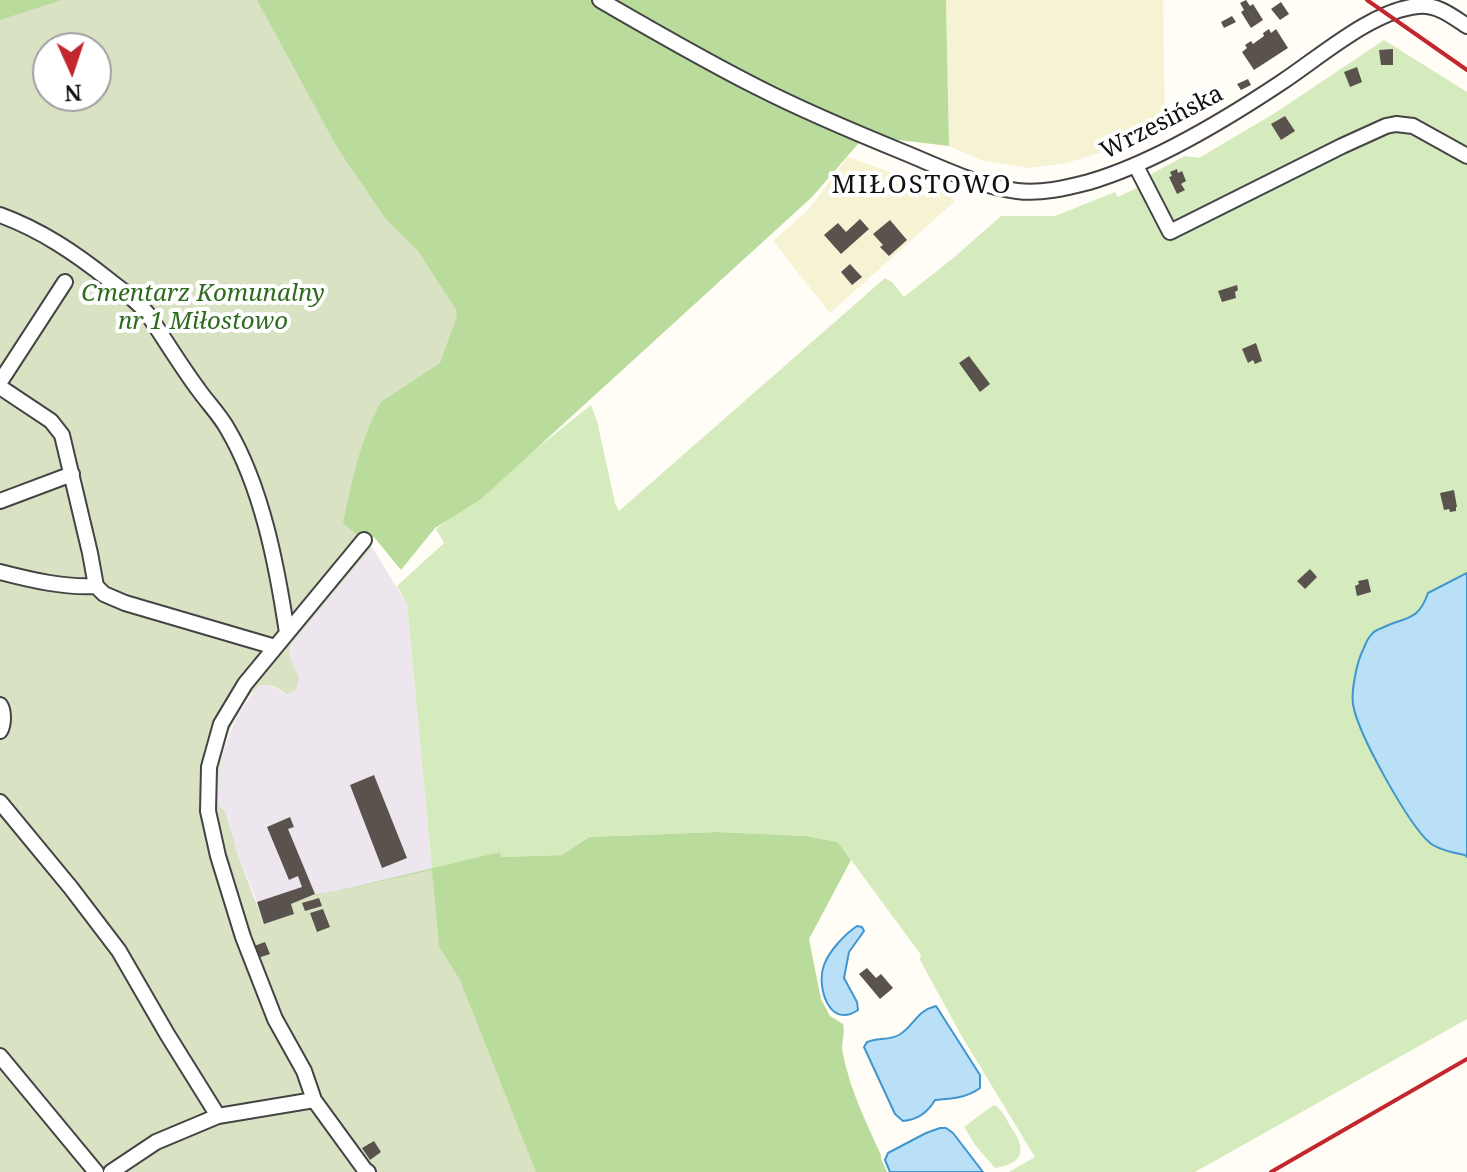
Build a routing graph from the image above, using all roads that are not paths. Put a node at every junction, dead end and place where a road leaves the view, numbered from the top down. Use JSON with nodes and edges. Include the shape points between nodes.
{"nodes":[{"id":1,"x":600,"y":0,"type":"edge"},
{"id":2,"x":1467,"y":26,"type":"edge"},
{"id":3,"x":1467,"y":156,"type":"edge"},
{"id":4,"x":1136,"y":166,"type":"junction"},
{"id":5,"x":0,"y":215,"type":"edge"},
{"id":6,"x":65,"y":282,"type":"dead end"},
{"id":7,"x":0,"y":384,"type":"edge"},
{"id":8,"x":72,"y":474,"type":"junction"},
{"id":9,"x":0,"y":501,"type":"edge"},
{"id":10,"x":364,"y":540,"type":"dead end"},
{"id":11,"x":0,"y":572,"type":"edge"},
{"id":12,"x":96,"y":586,"type":"junction"},
{"id":13,"x":287,"y":633,"type":"junction"},
{"id":14,"x":275,"y":647,"type":"junction"},
{"id":15,"x":0,"y":705,"type":"edge"},
{"id":16,"x":0,"y":731,"type":"edge"},
{"id":17,"x":0,"y":802,"type":"edge"},
{"id":18,"x":0,"y":1056,"type":"edge"},
{"id":19,"x":314,"y":1100,"type":"junction"},
{"id":20,"x":218,"y":1116,"type":"junction"},
{"id":21,"x":96,"y":1172,"type":"edge"},
{"id":22,"x":111,"y":1172,"type":"edge"},
{"id":23,"x":368,"y":1172,"type":"edge"}],
"edges":[{"from":1,"to":4,"type":"street","name":"Wrzesińska","via":[[798,107],[981,183],[1045,191]]},
{"from":2,"to":4,"type":"street","name":"Wrzesińska","via":[[1427,6],[1385,14],[1279,84]]},
{"from":3,"to":4,"type":"street","via":[[1413,126],[1386,126],[1170,232]]},
{"from":5,"to":13,"type":"street","via":[[53,239],[138,303],[226,426],[263,519]]},
{"from":6,"to":7,"type":"street"},
{"from":7,"to":8,"type":"street","via":[[51,421],[62,435]]},
{"from":8,"to":9,"type":"street"},
{"from":8,"to":12,"type":"street"},
{"from":10,"to":13,"type":"street"},
{"from":11,"to":12,"type":"street"},
{"from":12,"to":14,"type":"street","via":[[125,603]]},
{"from":13,"to":14,"type":"street"},
{"from":14,"to":19,"type":"street","via":[[221,724],[209,767],[208,811],[243,937]]},
{"from":15,"to":16,"type":"street"},
{"from":17,"to":20,"type":"street","via":[[119,951]]},
{"from":18,"to":21,"type":"street"},
{"from":19,"to":20,"type":"street"},
{"from":19,"to":23,"type":"street"},
{"from":20,"to":22,"type":"street","via":[[156,1142]]}]}
